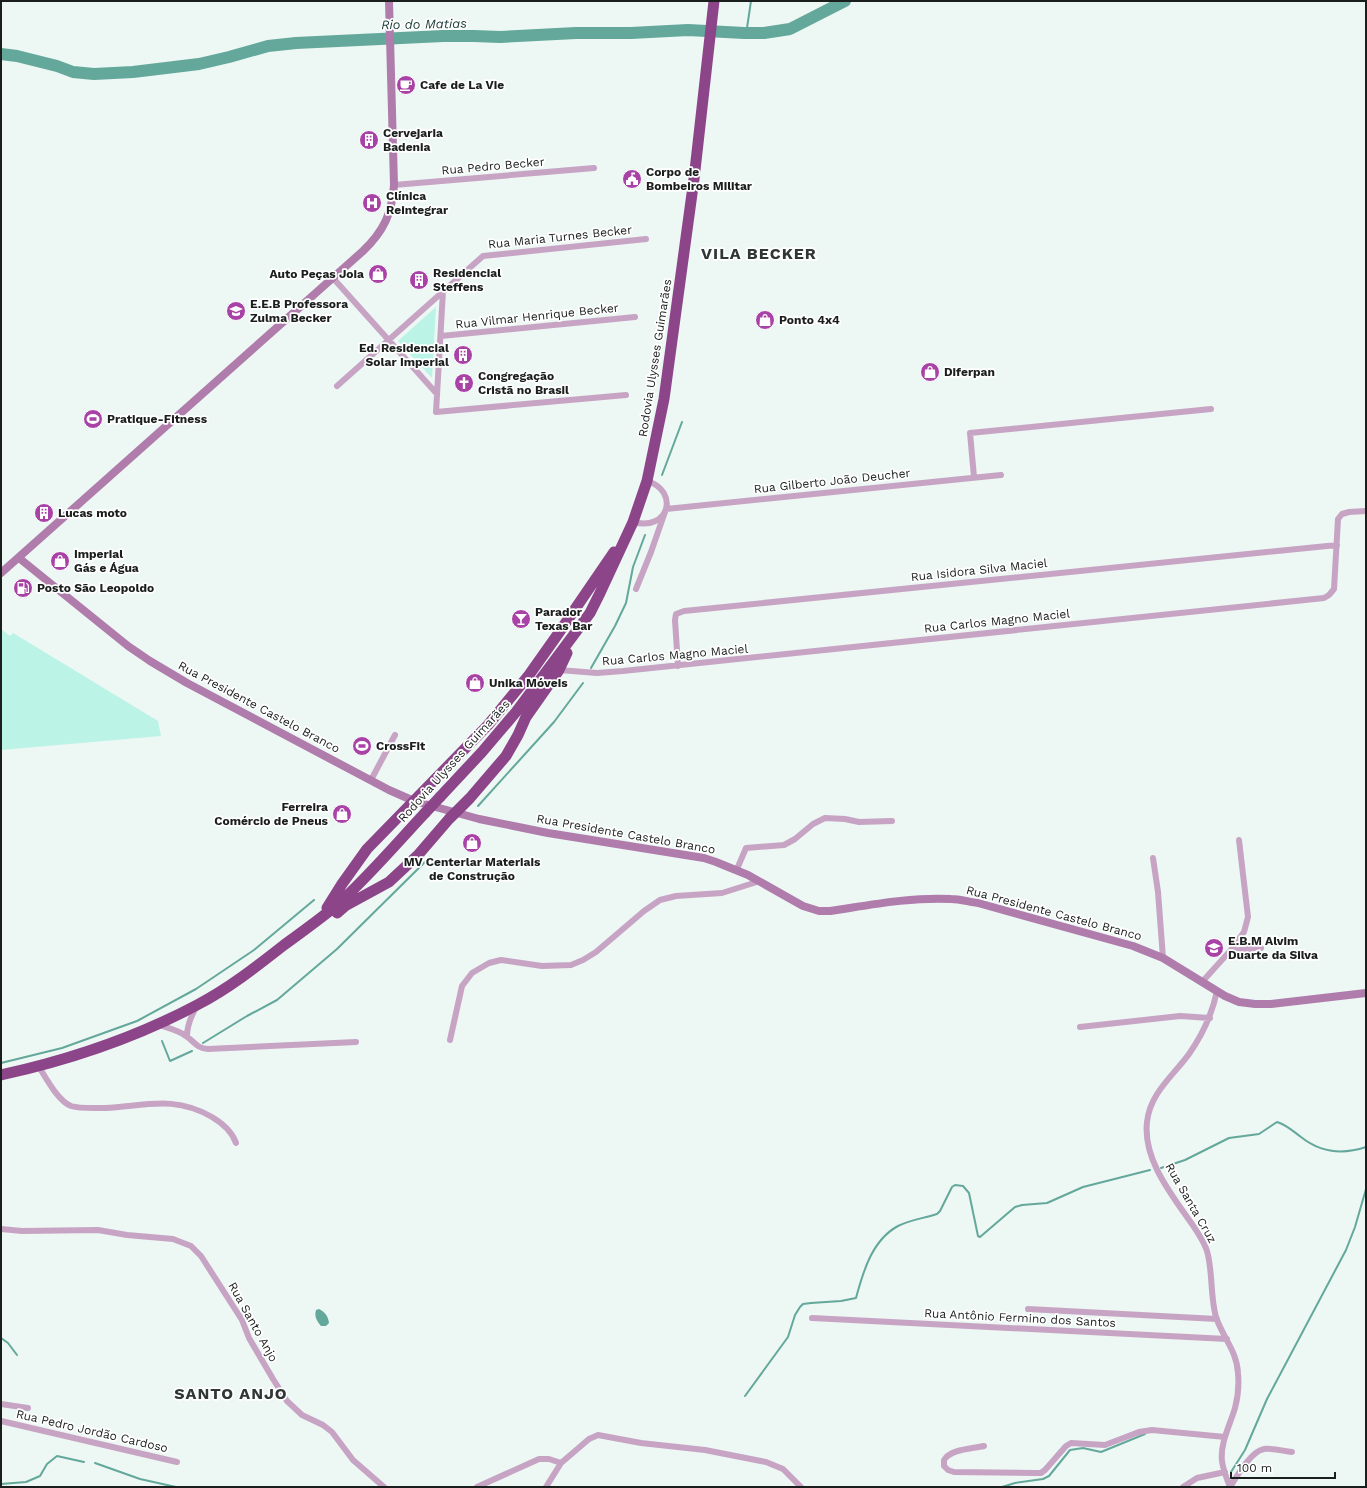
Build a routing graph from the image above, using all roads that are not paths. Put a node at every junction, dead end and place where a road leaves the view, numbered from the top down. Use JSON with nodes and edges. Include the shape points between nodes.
{"nodes":[{"id":1,"x":389,"y":1,"type":"edge"},
{"id":2,"x":713,"y":4,"type":"edge"},
{"id":3,"x":594,"y":168,"type":"dead end"},
{"id":4,"x":394,"y":185,"type":"junction"},
{"id":5,"x":646,"y":239,"type":"dead end"},
{"id":6,"x":333,"y":278,"type":"junction"},
{"id":7,"x":443,"y":291,"type":"junction"},
{"id":8,"x":635,"y":317,"type":"dead end"},
{"id":9,"x":440,"y":336,"type":"junction"},
{"id":10,"x":389,"y":340,"type":"junction"},
{"id":11,"x":337,"y":386,"type":"dead end"},
{"id":12,"x":437,"y":394,"type":"junction"},
{"id":13,"x":626,"y":395,"type":"dead end"},
{"id":14,"x":1211,"y":409,"type":"dead end"},
{"id":15,"x":1001,"y":474,"type":"dead end"},
{"id":16,"x":974,"y":477,"type":"junction"},
{"id":17,"x":647,"y":481,"type":"junction"},
{"id":18,"x":666,"y":509,"type":"junction"},
{"id":19,"x":1366,"y":512,"type":"edge"},
{"id":20,"x":631,"y":526,"type":"junction"},
{"id":21,"x":1337,"y":545,"type":"junction"},
{"id":22,"x":19,"y":558,"type":"junction"},
{"id":23,"x":1,"y":573,"type":"edge"},
{"id":24,"x":636,"y":589,"type":"dead end"},
{"id":25,"x":590,"y":613,"type":"junction"},
{"id":26,"x":678,"y":666,"type":"junction"},
{"id":27,"x":559,"y":670,"type":"junction"},
{"id":28,"x":395,"y":735,"type":"dead end"},
{"id":29,"x":371,"y":780,"type":"junction"},
{"id":30,"x":414,"y":801,"type":"junction"},
{"id":31,"x":455,"y":813,"type":"junction"},
{"id":32,"x":892,"y":822,"type":"dead end"},
{"id":33,"x":1239,"y":840,"type":"dead end"},
{"id":34,"x":1153,"y":858,"type":"dead end"},
{"id":35,"x":737,"y":869,"type":"junction"},
{"id":36,"x":760,"y":881,"type":"junction"},
{"id":37,"x":322,"y":917,"type":"junction"},
{"id":38,"x":283,"y":946,"type":"junction"},
{"id":39,"x":1261,"y":948,"type":"dead end"},
{"id":40,"x":1230,"y":950,"type":"junction"},
{"id":41,"x":1163,"y":958,"type":"junction"},
{"id":42,"x":1202,"y":982,"type":"junction"},
{"id":43,"x":1217,"y":991,"type":"junction"},
{"id":44,"x":1366,"y":993,"type":"edge"},
{"id":45,"x":198,"y":1005,"type":"junction"},
{"id":46,"x":1210,"y":1018,"type":"junction"},
{"id":47,"x":157,"y":1024,"type":"junction"},
{"id":48,"x":1080,"y":1027,"type":"dead end"},
{"id":49,"x":187,"y":1036,"type":"junction"},
{"id":50,"x":450,"y":1040,"type":"dead end"},
{"id":51,"x":356,"y":1042,"type":"dead end"},
{"id":52,"x":39,"y":1067,"type":"junction"},
{"id":53,"x":1,"y":1075,"type":"edge"},
{"id":54,"x":236,"y":1143,"type":"dead end"},
{"id":55,"x":1,"y":1229,"type":"edge"},
{"id":56,"x":1028,"y":1309,"type":"dead end"},
{"id":57,"x":812,"y":1318,"type":"dead end"},
{"id":58,"x":1217,"y":1319,"type":"junction"},
{"id":59,"x":1228,"y":1339,"type":"junction"},
{"id":60,"x":1,"y":1404,"type":"edge"},
{"id":61,"x":28,"y":1408,"type":"dead end"},
{"id":62,"x":1,"y":1421,"type":"edge"},
{"id":63,"x":1225,"y":1437,"type":"junction"},
{"id":64,"x":984,"y":1446,"type":"dead end"},
{"id":65,"x":1292,"y":1452,"type":"dead end"},
{"id":66,"x":177,"y":1462,"type":"dead end"},
{"id":67,"x":561,"y":1463,"type":"junction"},
{"id":68,"x":1225,"y":1472,"type":"junction"},
{"id":69,"x":384,"y":1487,"type":"edge"},
{"id":70,"x":477,"y":1487,"type":"edge"},
{"id":71,"x":546,"y":1487,"type":"edge"},
{"id":72,"x":801,"y":1487,"type":"edge"},
{"id":73,"x":1183,"y":1487,"type":"edge"},
{"id":74,"x":1230,"y":1487,"type":"edge"}],
"edges":[{"from":1,"to":4,"type":"street"},
{"from":2,"to":17,"type":"highway","name":"Rodovia Ulysses Guimarães","via":[[694,179],[664,399]]},
{"from":3,"to":4,"type":"street","name":"Rua Pedro Becker"},
{"from":4,"to":6,"type":"street","via":[[390,211],[382,229],[370,245]]},
{"from":5,"to":7,"type":"street","name":"Rua Maria Turnes Becker","via":[[483,256]]},
{"from":6,"to":10,"type":"street"},
{"from":6,"to":22,"type":"street"},
{"from":7,"to":9,"type":"street"},
{"from":7,"to":10,"type":"street","name":"Rua Maria Turnes Becker"},
{"from":8,"to":9,"type":"street","name":"Rua Vilmar Henrique Becker"},
{"from":9,"to":12,"type":"street"},
{"from":10,"to":11,"type":"street","name":"Rua Maria Turnes Becker"},
{"from":10,"to":12,"type":"street"},
{"from":12,"to":13,"type":"street","via":[[436,412]]},
{"from":14,"to":16,"type":"street","via":[[970,432]]},
{"from":15,"to":16,"type":"street","name":"Rua Gilberto João Deucher"},
{"from":16,"to":18,"type":"street","name":"Rua Gilberto João Deucher"},
{"from":17,"to":18,"type":"street","via":[[660,488],[666,496]]},
{"from":17,"to":20,"type":"highway","name":"Rodovia Ulysses Guimarães"},
{"from":18,"to":20,"type":"street","via":[[657,521]]},
{"from":18,"to":24,"type":"street"},
{"from":19,"to":21,"type":"street","name":"Rua Carlos Magno Maciel","via":[[1342,514],[1338,520]]},
{"from":20,"to":25,"type":"highway","name":"Rodovia Ulysses Guimarães"},
{"from":20,"to":30,"type":"highway","via":[[529,675],[488,725]]},
{"from":21,"to":26,"type":"street","name":"Rua Carlos Magno Maciel","via":[[1334,589],[1324,598]]},
{"from":21,"to":26,"type":"street","name":"Rua Isidora Silva Maciel","via":[[684,610],[678,613],[675,620]]},
{"from":22,"to":23,"type":"street"},
{"from":22,"to":29,"type":"street","name":"Rua Presidente Castelo Branco","via":[[150,661]]},
{"from":25,"to":27,"type":"highway"},
{"from":25,"to":37,"type":"highway","name":"Rodovia Ulysses Guimarães","bridge":true,"via":[[516,712],[477,758],[366,877]]},
{"from":26,"to":27,"type":"street","name":"Rua Carlos Magno Maciel","via":[[597,673]]},
{"from":27,"to":31,"type":"highway","via":[[526,717],[506,756]]},
{"from":28,"to":29,"type":"street"},
{"from":29,"to":30,"type":"street","name":"Rua Presidente Castelo Branco"},
{"from":30,"to":31,"type":"street","name":"Rua Presidente Castelo Branco"},
{"from":30,"to":37,"type":"highway","via":[[361,858]]},
{"from":31,"to":35,"type":"street","name":"Rua Presidente Castelo Branco","via":[[548,833],[704,858]]},
{"from":31,"to":38,"type":"highway","via":[[418,855],[389,882],[344,906],[315,930]]},
{"from":32,"to":35,"type":"street","via":[[858,822],[825,818],[784,845],[746,848]]},
{"from":33,"to":40,"type":"street","via":[[1248,917],[1244,932]]},
{"from":34,"to":41,"type":"street"},
{"from":35,"to":36,"type":"street","name":"Rua Presidente Castelo Branco"},
{"from":36,"to":41,"type":"street","name":"Rua Presidente Castelo Branco","via":[[799,904],[819,910],[928,898],[978,903],[1133,946]]},
{"from":36,"to":50,"type":"street","via":[[722,893],[676,896],[660,900],[596,952],[571,965],[542,966],[501,960],[489,963],[472,973],[462,986]]},
{"from":37,"to":38,"type":"highway","name":"Rodovia Ulysses Guimarães"},
{"from":38,"to":45,"type":"highway","name":"Rodovia Ulysses Guimarães"},
{"from":39,"to":40,"type":"street"},
{"from":40,"to":42,"type":"street"},
{"from":41,"to":42,"type":"street","name":"Rua Presidente Castelo Branco"},
{"from":42,"to":43,"type":"street","name":"Rua Presidente Castelo Branco"},
{"from":43,"to":44,"type":"street","name":"Rua Presidente Castelo Branco","via":[[1240,1002],[1262,1004]]},
{"from":43,"to":46,"type":"street","name":"Rua Santa Cruz"},
{"from":45,"to":47,"type":"highway","name":"Rodovia Ulysses Guimarães"},
{"from":45,"to":49,"type":"street","via":[[189,1021]]},
{"from":46,"to":48,"type":"street","via":[[1180,1016]]},
{"from":46,"to":58,"type":"street","name":"Rua Santa Cruz","via":[[1198,1042],[1163,1084],[1153,1101],[1148,1117],[1147,1134],[1148,1147],[1166,1186],[1206,1249]]},
{"from":47,"to":49,"type":"street"},
{"from":47,"to":52,"type":"highway","name":"Rodovia Ulysses Guimarães","via":[[102,1047]]},
{"from":49,"to":51,"type":"street","via":[[197,1046],[208,1049]]},
{"from":52,"to":53,"type":"highway","name":"Rodovia Ulysses Guimarães"},
{"from":52,"to":54,"type":"street","via":[[61,1098],[71,1106],[98,1108],[179,1104],[194,1108],[218,1121],[229,1130]]},
{"from":55,"to":69,"type":"street","name":"Rua Santo Anjo","via":[[98,1230],[173,1239],[191,1246],[201,1256],[242,1320],[249,1338],[287,1401],[302,1415],[332,1432],[353,1460]]},
{"from":56,"to":58,"type":"street"},
{"from":57,"to":59,"type":"street","name":"Rua Antônio Fermino dos Santos"},
{"from":58,"to":59,"type":"street","name":"Rua Santa Cruz"},
{"from":59,"to":63,"type":"street","name":"Rua Santa Cruz","via":[[1238,1370],[1238,1388]]},
{"from":60,"to":61,"type":"street"},
{"from":62,"to":66,"type":"street","name":"Rua Pedro Jordão Cardoso"},
{"from":63,"to":64,"type":"street","via":[[1152,1430],[1139,1432],[1105,1445],[1071,1442],[1045,1470],[1035,1474],[954,1472],[944,1466],[944,1460],[949,1454]]},
{"from":63,"to":68,"type":"street","name":"Rua Santa Cruz","via":[[1222,1460]]},
{"from":65,"to":74,"type":"street","via":[[1263,1449],[1257,1452]]},
{"from":67,"to":70,"type":"street","via":[[539,1459]]},
{"from":67,"to":71,"type":"street"},
{"from":67,"to":72,"type":"street","via":[[591,1437],[600,1435],[641,1443],[705,1450],[766,1462],[783,1469]]},
{"from":68,"to":73,"type":"street","via":[[1197,1478]]},
{"from":68,"to":74,"type":"street","name":"Rua Santa Cruz"}]}
